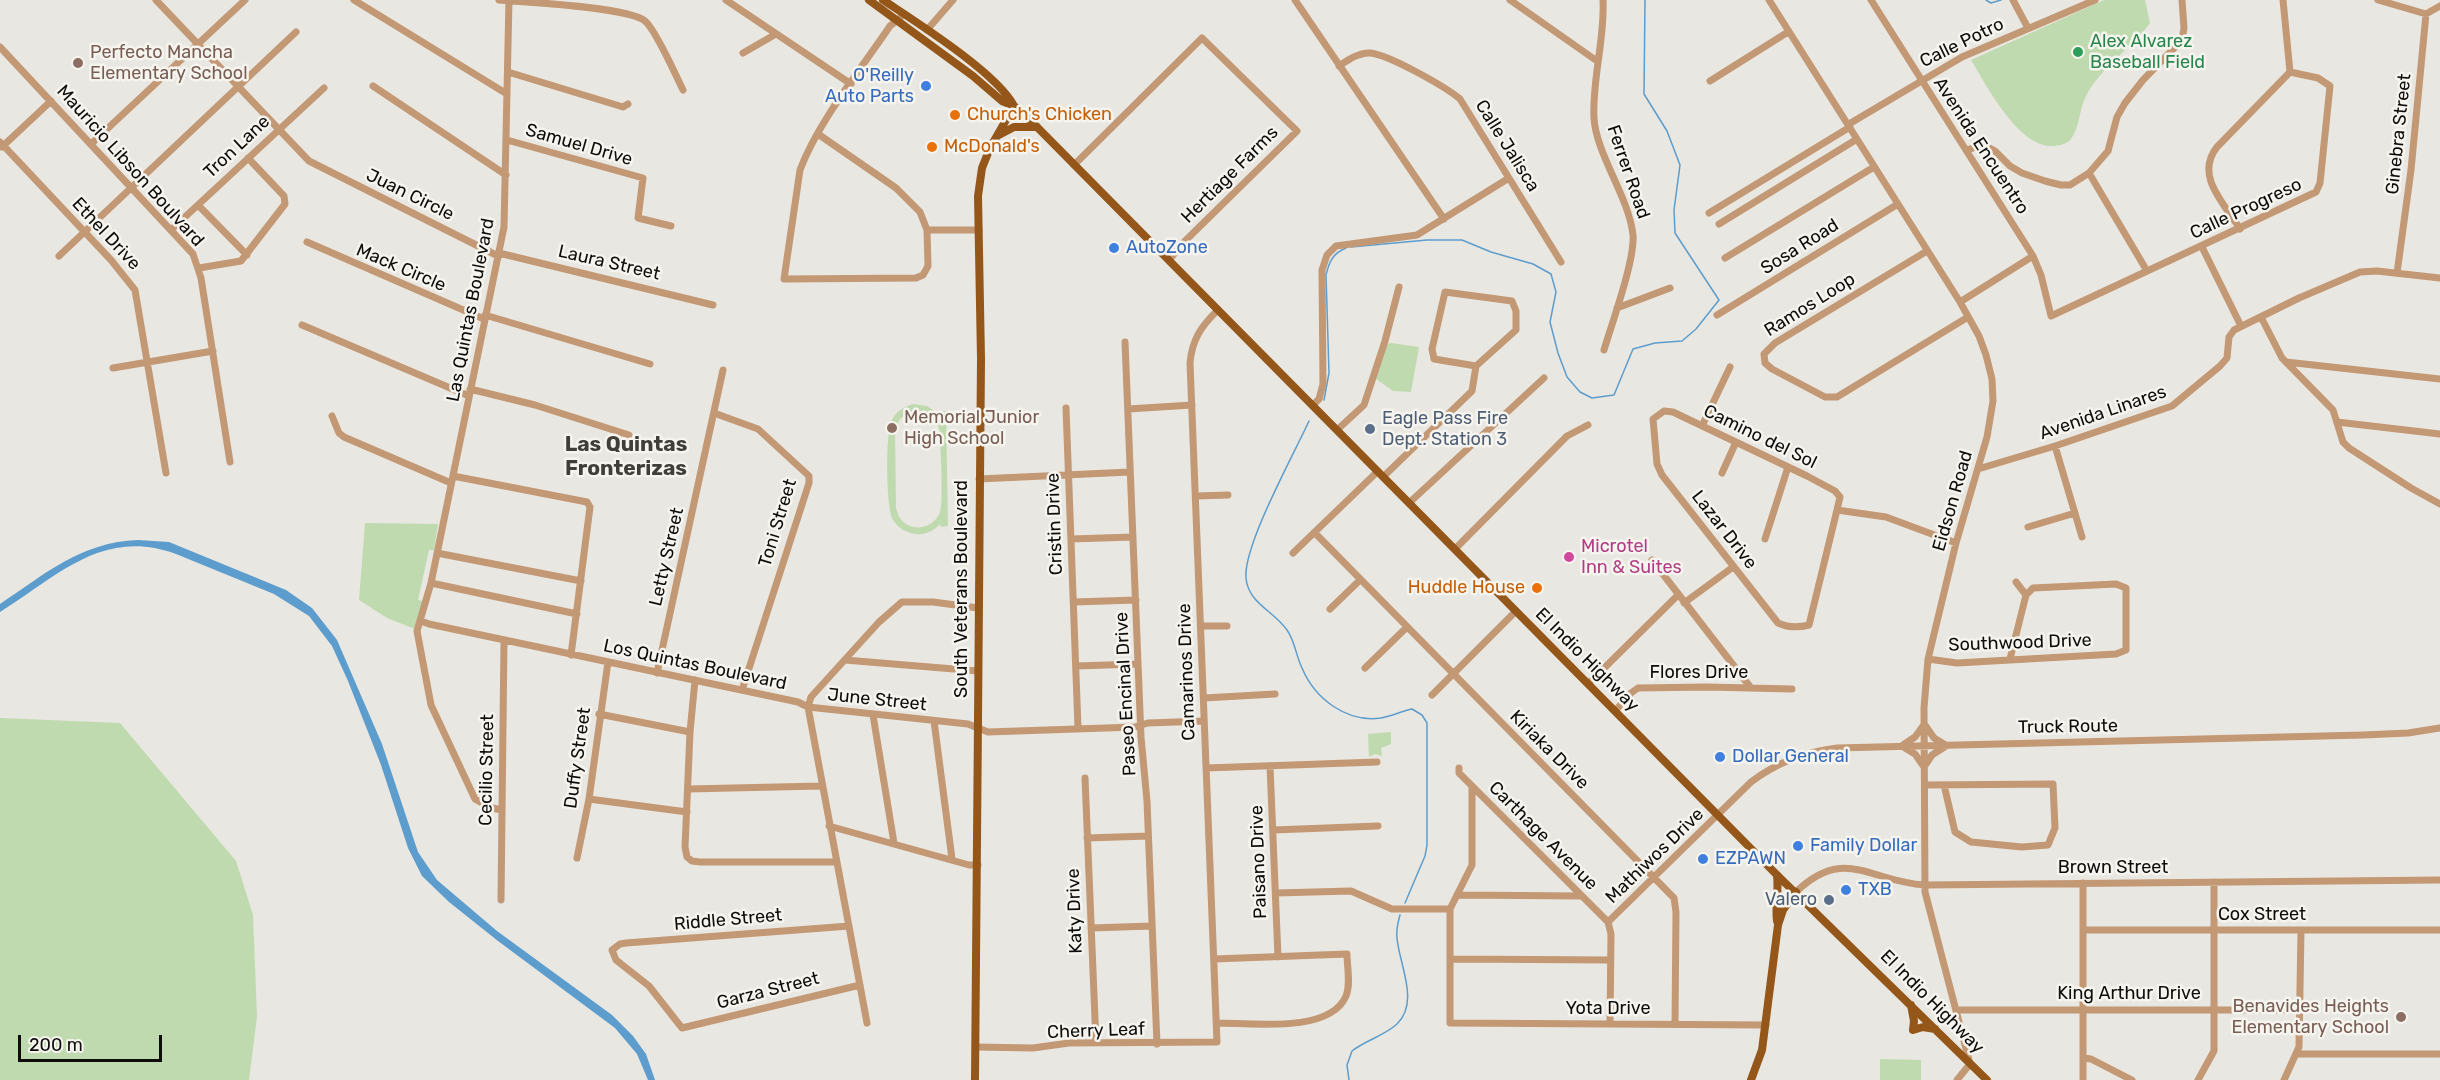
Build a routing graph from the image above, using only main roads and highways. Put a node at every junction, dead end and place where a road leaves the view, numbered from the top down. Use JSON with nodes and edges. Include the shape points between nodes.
{"nodes":[{"id":1,"x":869,"y":0,"type":"edge"},
{"id":2,"x":883,"y":0,"type":"edge"},
{"id":3,"x":900,"y":17,"type":"junction"},
{"id":4,"x":1014,"y":106,"type":"junction"},
{"id":5,"x":1037,"y":127,"type":"junction"},
{"id":6,"x":994,"y":138,"type":"junction"},
{"id":7,"x":1777,"y":874,"type":"junction"},
{"id":8,"x":1796,"y":892,"type":"junction"},
{"id":9,"x":1778,"y":925,"type":"junction"},
{"id":10,"x":1911,"y":1005,"type":"junction"},
{"id":11,"x":1935,"y":1029,"type":"junction"},
{"id":12,"x":975,"y":1080,"type":"edge"},
{"id":13,"x":1751,"y":1080,"type":"edge"},
{"id":14,"x":1987,"y":1080,"type":"edge"}],
"edges":[{"from":1,"to":3,"type":"main road","name":"El Indio Highway"},
{"from":2,"to":3,"type":"main road","name":"El Indio Highway"},
{"from":3,"to":4,"type":"main road","name":"El Indio Highway","via":[[1002,101]]},
{"from":3,"to":4,"type":"main road","name":"El Indio Highway","via":[[927,30],[1008,95]]},
{"from":4,"to":5,"type":"main road","name":"El Indio Highway"},
{"from":4,"to":6,"type":"main road","name":"South Veterans Boulevard"},
{"from":5,"to":6,"type":"main road","via":[[1014,127]]},
{"from":5,"to":7,"type":"main road","name":"El Indio Highway"},
{"from":6,"to":12,"type":"main road","name":"South Veterans Boulevard","via":[[979,181]]},
{"from":7,"to":8,"type":"main road","name":"El Indio Highway"},
{"from":7,"to":9,"type":"main road"},
{"from":8,"to":9,"type":"main road"},
{"from":8,"to":10,"type":"main road","name":"El Indio Highway"},
{"from":9,"to":13,"type":"main road","via":[[1762,1050]]},
{"from":10,"to":11,"type":"main road","name":"El Indio Highway"},
{"from":10,"to":11,"type":"main road","via":[[1913,1030]]},
{"from":11,"to":14,"type":"main road","name":"El Indio Highway"}]}
